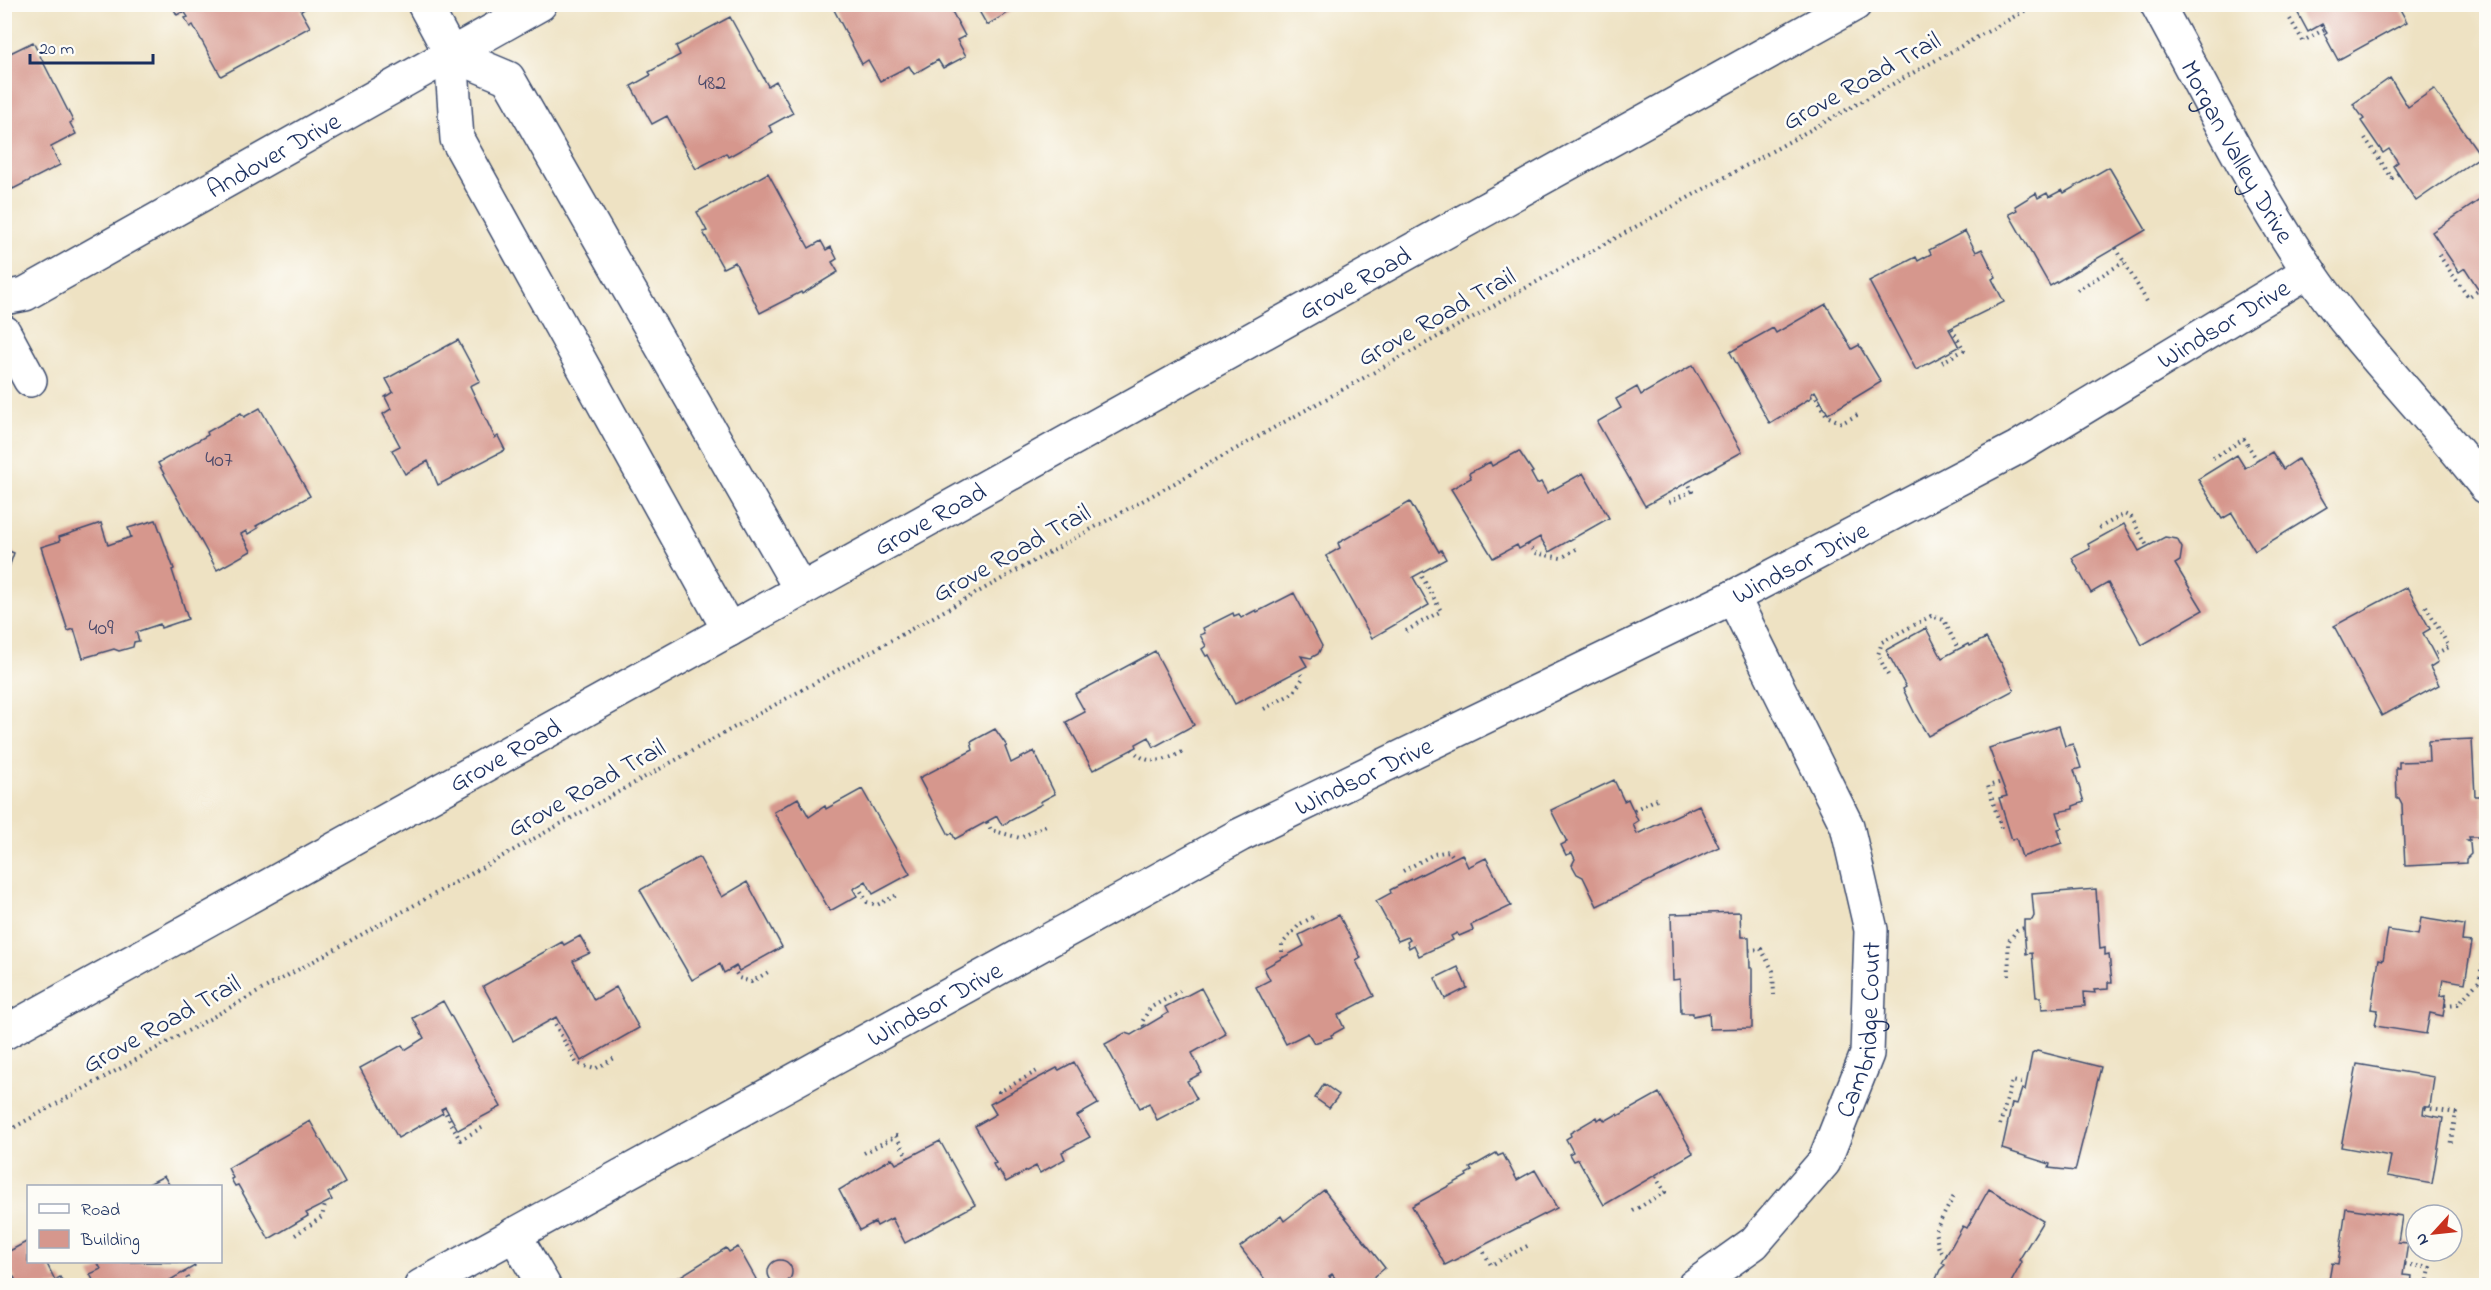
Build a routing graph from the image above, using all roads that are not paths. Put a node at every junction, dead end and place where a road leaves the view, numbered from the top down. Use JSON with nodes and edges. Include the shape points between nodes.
{"nodes":[{"id":1,"x":424,"y":4,"type":"edge"},
{"id":2,"x":540,"y":4,"type":"edge"},
{"id":3,"x":1855,"y":4,"type":"edge"},
{"id":4,"x":2157,"y":4,"type":"edge"},
{"id":5,"x":451,"y":54,"type":"junction"},
{"id":6,"x":2309,"y":271,"type":"junction"},
{"id":7,"x":4,"y":298,"type":"edge"},
{"id":8,"x":4,"y":332,"type":"edge"},
{"id":9,"x":30,"y":380,"type":"dead end"},
{"id":10,"x":2487,"y":487,"type":"edge"},
{"id":11,"x":801,"y":590,"type":"junction"},
{"id":12,"x":1733,"y":597,"type":"junction"},
{"id":13,"x":729,"y":630,"type":"junction"},
{"id":14,"x":4,"y":1033,"type":"edge"},
{"id":15,"x":514,"y":1234,"type":"junction"},
{"id":16,"x":421,"y":1286,"type":"edge"},
{"id":17,"x":544,"y":1286,"type":"edge"},
{"id":18,"x":1694,"y":1286,"type":"edge"}],
"edges":[{"from":1,"to":5,"type":"street"},
{"from":2,"to":5,"type":"street","name":"Andover Drive"},
{"from":3,"to":11,"type":"street","name":"Grove Road"},
{"from":4,"to":6,"type":"street","name":"Morgan Valley Drive","via":[[2270,210]]},
{"from":5,"to":7,"type":"street","name":"Andover Drive","via":[[26,294]]},
{"from":5,"to":11,"type":"street","via":[[508,78]]},
{"from":5,"to":13,"type":"street","via":[[457,139]]},
{"from":6,"to":10,"type":"street","name":"Morgan Valley Drive","via":[[2364,343]]},
{"from":6,"to":12,"type":"street","name":"Windsor Drive","via":[[2017,447]]},
{"from":8,"to":9,"type":"street"},
{"from":11,"to":13,"type":"street","name":"Grove Road"},
{"from":12,"to":15,"type":"street","name":"Windsor Drive","via":[[1240,835]]},
{"from":12,"to":18,"type":"street","name":"Cambridge Court","via":[[1847,826],[1871,930],[1867,1054],[1824,1162],[1754,1243]]},
{"from":13,"to":14,"type":"street","name":"Grove Road"},
{"from":15,"to":16,"type":"street","name":"Windsor Drive"},
{"from":15,"to":17,"type":"street"}]}
